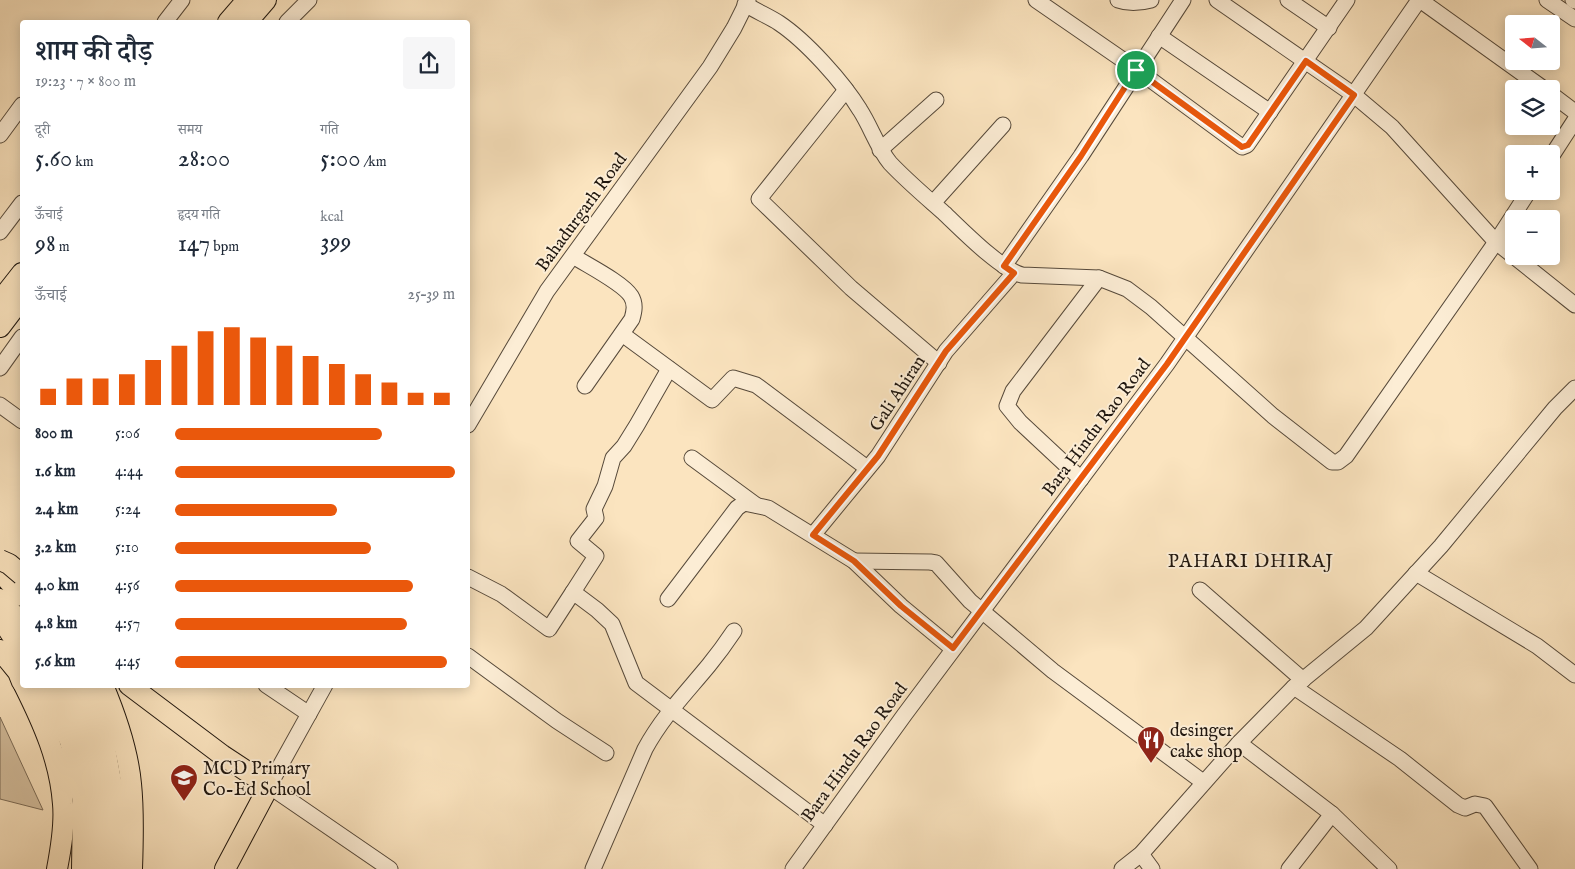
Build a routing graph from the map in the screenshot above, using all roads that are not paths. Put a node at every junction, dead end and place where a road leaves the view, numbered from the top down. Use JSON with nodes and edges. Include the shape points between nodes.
{"nodes":[{"id":1,"x":182,"y":0,"type":"edge"},
{"id":2,"x":247,"y":0,"type":"edge"},
{"id":3,"x":266,"y":0,"type":"edge"},
{"id":4,"x":309,"y":0,"type":"edge"},
{"id":5,"x":1036,"y":0,"type":"edge"},
{"id":6,"x":1118,"y":0,"type":"edge"},
{"id":7,"x":1151,"y":0,"type":"edge"},
{"id":8,"x":1183,"y":0,"type":"edge"},
{"id":9,"x":1217,"y":0,"type":"edge"},
{"id":10,"x":1288,"y":0,"type":"edge"},
{"id":11,"x":1347,"y":0,"type":"edge"},
{"id":12,"x":1419,"y":0,"type":"edge"},
{"id":13,"x":1547,"y":0,"type":"edge"},
{"id":14,"x":752,"y":4,"type":"edge"},
{"id":15,"x":1575,"y":19,"type":"edge"},
{"id":16,"x":167,"y":20,"type":"edge"},
{"id":17,"x":230,"y":20,"type":"edge"},
{"id":18,"x":250,"y":20,"type":"edge"},
{"id":19,"x":289,"y":20,"type":"edge"},
{"id":20,"x":1329,"y":28,"type":"junction"},
{"id":21,"x":1159,"y":36,"type":"junction"},
{"id":22,"x":1306,"y":61,"type":"junction"},
{"id":23,"x":1136,"y":70,"type":"junction"},
{"id":24,"x":1531,"y":80,"type":"edge"},
{"id":25,"x":846,"y":90,"type":"junction"},
{"id":26,"x":1354,"y":95,"type":"junction"},
{"id":27,"x":936,"y":100,"type":"dead end"},
{"id":28,"x":1560,"y":101,"type":"edge"},
{"id":29,"x":20,"y":108,"type":"edge"},
{"id":30,"x":1270,"y":112,"type":"junction"},
{"id":31,"x":1575,"y":112,"type":"edge"},
{"id":32,"x":1575,"y":120,"type":"edge"},
{"id":33,"x":1003,"y":125,"type":"dead end"},
{"id":34,"x":0,"y":135,"type":"edge"},
{"id":35,"x":1559,"y":145,"type":"edge"},
{"id":36,"x":880,"y":150,"type":"junction"},
{"id":37,"x":1523,"y":200,"type":"edge"},
{"id":38,"x":933,"y":203,"type":"junction"},
{"id":39,"x":20,"y":206,"type":"edge"},
{"id":40,"x":0,"y":232,"type":"edge"},
{"id":41,"x":1496,"y":242,"type":"junction"},
{"id":42,"x":573,"y":256,"type":"junction"},
{"id":43,"x":1009,"y":269,"type":"junction"},
{"id":44,"x":20,"y":276,"type":"edge"},
{"id":45,"x":1099,"y":278,"type":"junction"},
{"id":46,"x":0,"y":301,"type":"edge"},
{"id":47,"x":20,"y":301,"type":"edge"},
{"id":48,"x":1575,"y":305,"type":"edge"},
{"id":49,"x":2,"y":324,"type":"edge"},
{"id":50,"x":20,"y":330,"type":"edge"},
{"id":51,"x":622,"y":334,"type":"junction"},
{"id":52,"x":1185,"y":338,"type":"junction"},
{"id":53,"x":20,"y":340,"type":"edge"},
{"id":54,"x":939,"y":363,"type":"junction"},
{"id":55,"x":0,"y":368,"type":"edge"},
{"id":56,"x":669,"y":369,"type":"junction"},
{"id":57,"x":585,"y":386,"type":"dead end"},
{"id":58,"x":1572,"y":395,"type":"edge"},
{"id":59,"x":0,"y":405,"type":"edge"},
{"id":60,"x":20,"y":420,"type":"edge"},
{"id":61,"x":470,"y":421,"type":"edge"},
{"id":62,"x":692,"y":458,"type":"dead end"},
{"id":63,"x":868,"y":468,"type":"junction"},
{"id":64,"x":1081,"y":479,"type":"junction"},
{"id":65,"x":756,"y":504,"type":"junction"},
{"id":66,"x":813,"y":535,"type":"junction"},
{"id":67,"x":0,"y":553,"type":"edge"},
{"id":68,"x":0,"y":560,"type":"edge"},
{"id":69,"x":854,"y":561,"type":"junction"},
{"id":70,"x":0,"y":571,"type":"edge"},
{"id":71,"x":1416,"y":573,"type":"junction"},
{"id":72,"x":20,"y":578,"type":"edge"},
{"id":73,"x":20,"y":578,"type":"edge"},
{"id":74,"x":470,"y":578,"type":"edge"},
{"id":75,"x":20,"y":579,"type":"edge"},
{"id":76,"x":1200,"y":590,"type":"dead end"},
{"id":77,"x":573,"y":592,"type":"junction"},
{"id":78,"x":0,"y":599,"type":"edge"},
{"id":79,"x":668,"y":599,"type":"dead end"},
{"id":80,"x":982,"y":610,"type":"junction"},
{"id":81,"x":0,"y":617,"type":"edge"},
{"id":82,"x":20,"y":622,"type":"edge"},
{"id":83,"x":734,"y":631,"type":"dead end"},
{"id":84,"x":20,"y":648,"type":"edge"},
{"id":85,"x":953,"y":648,"type":"junction"},
{"id":86,"x":0,"y":650,"type":"edge"},
{"id":87,"x":470,"y":657,"type":"edge"},
{"id":88,"x":20,"y":675,"type":"edge"},
{"id":89,"x":1575,"y":675,"type":"edge"},
{"id":90,"x":1299,"y":684,"type":"junction"},
{"id":91,"x":27,"y":688,"type":"edge"},
{"id":92,"x":44,"y":688,"type":"edge"},
{"id":93,"x":64,"y":688,"type":"edge"},
{"id":94,"x":85,"y":688,"type":"edge"},
{"id":95,"x":104,"y":688,"type":"edge"},
{"id":96,"x":133,"y":688,"type":"edge"},
{"id":97,"x":270,"y":688,"type":"edge"},
{"id":98,"x":323,"y":688,"type":"edge"},
{"id":99,"x":670,"y":709,"type":"junction"},
{"id":100,"x":309,"y":714,"type":"junction"},
{"id":101,"x":1239,"y":743,"type":"junction"},
{"id":102,"x":606,"y":753,"type":"dead end"},
{"id":103,"x":1204,"y":782,"type":"junction"},
{"id":104,"x":269,"y":786,"type":"junction"},
{"id":105,"x":1332,"y":814,"type":"junction"},
{"id":106,"x":825,"y":825,"type":"junction"},
{"id":107,"x":1140,"y":854,"type":"junction"},
{"id":108,"x":57,"y":869,"type":"edge"},
{"id":109,"x":82,"y":869,"type":"edge"},
{"id":110,"x":98,"y":869,"type":"edge"},
{"id":111,"x":116,"y":869,"type":"edge"},
{"id":112,"x":132,"y":869,"type":"edge"},
{"id":113,"x":225,"y":869,"type":"edge"},
{"id":114,"x":390,"y":869,"type":"edge"},
{"id":115,"x":592,"y":869,"type":"edge"},
{"id":116,"x":794,"y":869,"type":"edge"},
{"id":117,"x":1122,"y":869,"type":"edge"},
{"id":118,"x":1152,"y":869,"type":"edge"},
{"id":119,"x":1288,"y":869,"type":"edge"},
{"id":120,"x":1389,"y":869,"type":"edge"},
{"id":121,"x":1530,"y":869,"type":"edge"}],
"edges":[{"from":1,"to":16,"type":"street"},
{"from":2,"to":17,"type":"main road"},
{"from":3,"to":18,"type":"main road"},
{"from":4,"to":19,"type":"street"},
{"from":5,"to":23,"type":"street"},
{"from":6,"to":7,"type":"street","via":[[1141,3]]},
{"from":8,"to":21,"type":"street","name":"Gali Ahiran"},
{"from":9,"to":22,"type":"street"},
{"from":10,"to":20,"type":"street"},
{"from":11,"to":20,"type":"street"},
{"from":12,"to":24,"type":"street"},
{"from":12,"to":26,"type":"street","name":"Bara Hindu Rao Road"},
{"from":13,"to":15,"type":"street"},
{"from":14,"to":25,"type":"street","via":[[804,43]]},
{"from":14,"to":42,"type":"street","name":"Bahadurgarh Road"},
{"from":20,"to":22,"type":"street"},
{"from":21,"to":23,"type":"street","name":"Gali Ahiran"},
{"from":21,"to":30,"type":"street"},
{"from":22,"to":26,"type":"street"},
{"from":22,"to":30,"type":"street"},
{"from":23,"to":30,"type":"street","via":[[1242,147],[1248,145]]},
{"from":23,"to":43,"type":"street","name":"Gali Ahiran"},
{"from":25,"to":36,"type":"street"},
{"from":25,"to":54,"type":"street","via":[[759,199],[851,288]]},
{"from":26,"to":41,"type":"street","via":[[1392,127]]},
{"from":26,"to":52,"type":"street","name":"Bara Hindu Rao Road"},
{"from":27,"to":36,"type":"street"},
{"from":28,"to":31,"type":"street"},
{"from":29,"to":34,"type":"street"},
{"from":32,"to":35,"type":"street"},
{"from":33,"to":38,"type":"street"},
{"from":36,"to":38,"type":"street","via":[[900,175]]},
{"from":37,"to":41,"type":"street"},
{"from":38,"to":43,"type":"street"},
{"from":39,"to":40,"type":"street"},
{"from":41,"to":48,"type":"street"},
{"from":41,"to":52,"type":"street","via":[[1346,456],[1338,462],[1326,458],[1273,416]]},
{"from":42,"to":51,"type":"street","via":[[619,284],[632,298],[634,313]]},
{"from":42,"to":61,"type":"street","name":"Bahadurgarh Road","via":[[548,291]]},
{"from":43,"to":45,"type":"street","via":[[1034,276]]},
{"from":43,"to":54,"type":"street","name":"Gali Ahiran"},
{"from":44,"to":46,"type":"main road"},
{"from":45,"to":52,"type":"street","via":[[1127,289]]},
{"from":45,"to":64,"type":"street","via":[[1013,390],[1007,406]]},
{"from":47,"to":49,"type":"main road"},
{"from":49,"to":50,"type":"street"},
{"from":51,"to":56,"type":"street"},
{"from":51,"to":57,"type":"street"},
{"from":52,"to":64,"type":"street","name":"Bara Hindu Rao Road"},
{"from":53,"to":55,"type":"street"},
{"from":54,"to":63,"type":"street","name":"Gali Ahiran"},
{"from":56,"to":63,"type":"street","via":[[712,400],[733,378],[756,385]]},
{"from":56,"to":77,"type":"street","via":[[633,432],[613,458],[594,509],[596,518],[578,541],[596,556]]},
{"from":58,"to":71,"type":"street"},
{"from":59,"to":60,"type":"street"},
{"from":62,"to":65,"type":"street"},
{"from":63,"to":66,"type":"street","name":"Gali Ahiran"},
{"from":64,"to":80,"type":"street","name":"Bara Hindu Rao Road"},
{"from":65,"to":66,"type":"street"},
{"from":65,"to":79,"type":"street","via":[[744,503],[737,508]]},
{"from":66,"to":69,"type":"street"},
{"from":67,"to":72,"type":"main road"},
{"from":68,"to":73,"type":"main road","bridge":true,"via":[[9,564]]},
{"from":69,"to":80,"type":"street","via":[[936,563]]},
{"from":69,"to":85,"type":"street","via":[[901,606]]},
{"from":70,"to":75,"type":"main road"},
{"from":71,"to":89,"type":"street","via":[[1537,646]]},
{"from":71,"to":90,"type":"street","via":[[1366,628]]},
{"from":74,"to":77,"type":"street","via":[[501,594],[549,629]]},
{"from":76,"to":90,"type":"street"},
{"from":77,"to":99,"type":"street","via":[[612,624],[636,683]]},
{"from":78,"to":82,"type":"main road"},
{"from":80,"to":85,"type":"street","name":"Bara Hindu Rao Road"},
{"from":80,"to":103,"type":"street","via":[[1052,671]]},
{"from":81,"to":84,"type":"main road"},
{"from":83,"to":99,"type":"street"},
{"from":85,"to":106,"type":"street","name":"Bara Hindu Rao Road"},
{"from":86,"to":88,"type":"main road"},
{"from":87,"to":102,"type":"street"},
{"from":90,"to":101,"type":"street"},
{"from":90,"to":121,"type":"street","via":[[1458,805],[1465,808],[1475,804],[1484,806]]},
{"from":91,"to":108,"type":"main road","via":[[56,764],[64,805]]},
{"from":92,"to":109,"type":"main road","via":[[70,740],[82,800]]},
{"from":93,"to":110,"type":"main road","via":[[88,746],[98,813]]},
{"from":94,"to":111,"type":"main road","via":[[103,737],[116,808]]},
{"from":95,"to":112,"type":"main road","via":[[117,724],[131,784]]},
{"from":96,"to":104,"type":"main road"},
{"from":97,"to":100,"type":"street"},
{"from":98,"to":100,"type":"street"},
{"from":99,"to":106,"type":"street"},
{"from":99,"to":115,"type":"street","via":[[645,749]]},
{"from":100,"to":104,"type":"street"},
{"from":101,"to":103,"type":"street"},
{"from":101,"to":105,"type":"street"},
{"from":103,"to":107,"type":"street"},
{"from":104,"to":113,"type":"main road"},
{"from":104,"to":114,"type":"street"},
{"from":105,"to":119,"type":"street"},
{"from":105,"to":120,"type":"street"},
{"from":106,"to":116,"type":"street","name":"Bara Hindu Rao Road"},
{"from":107,"to":117,"type":"street"},
{"from":107,"to":118,"type":"street"}]}
